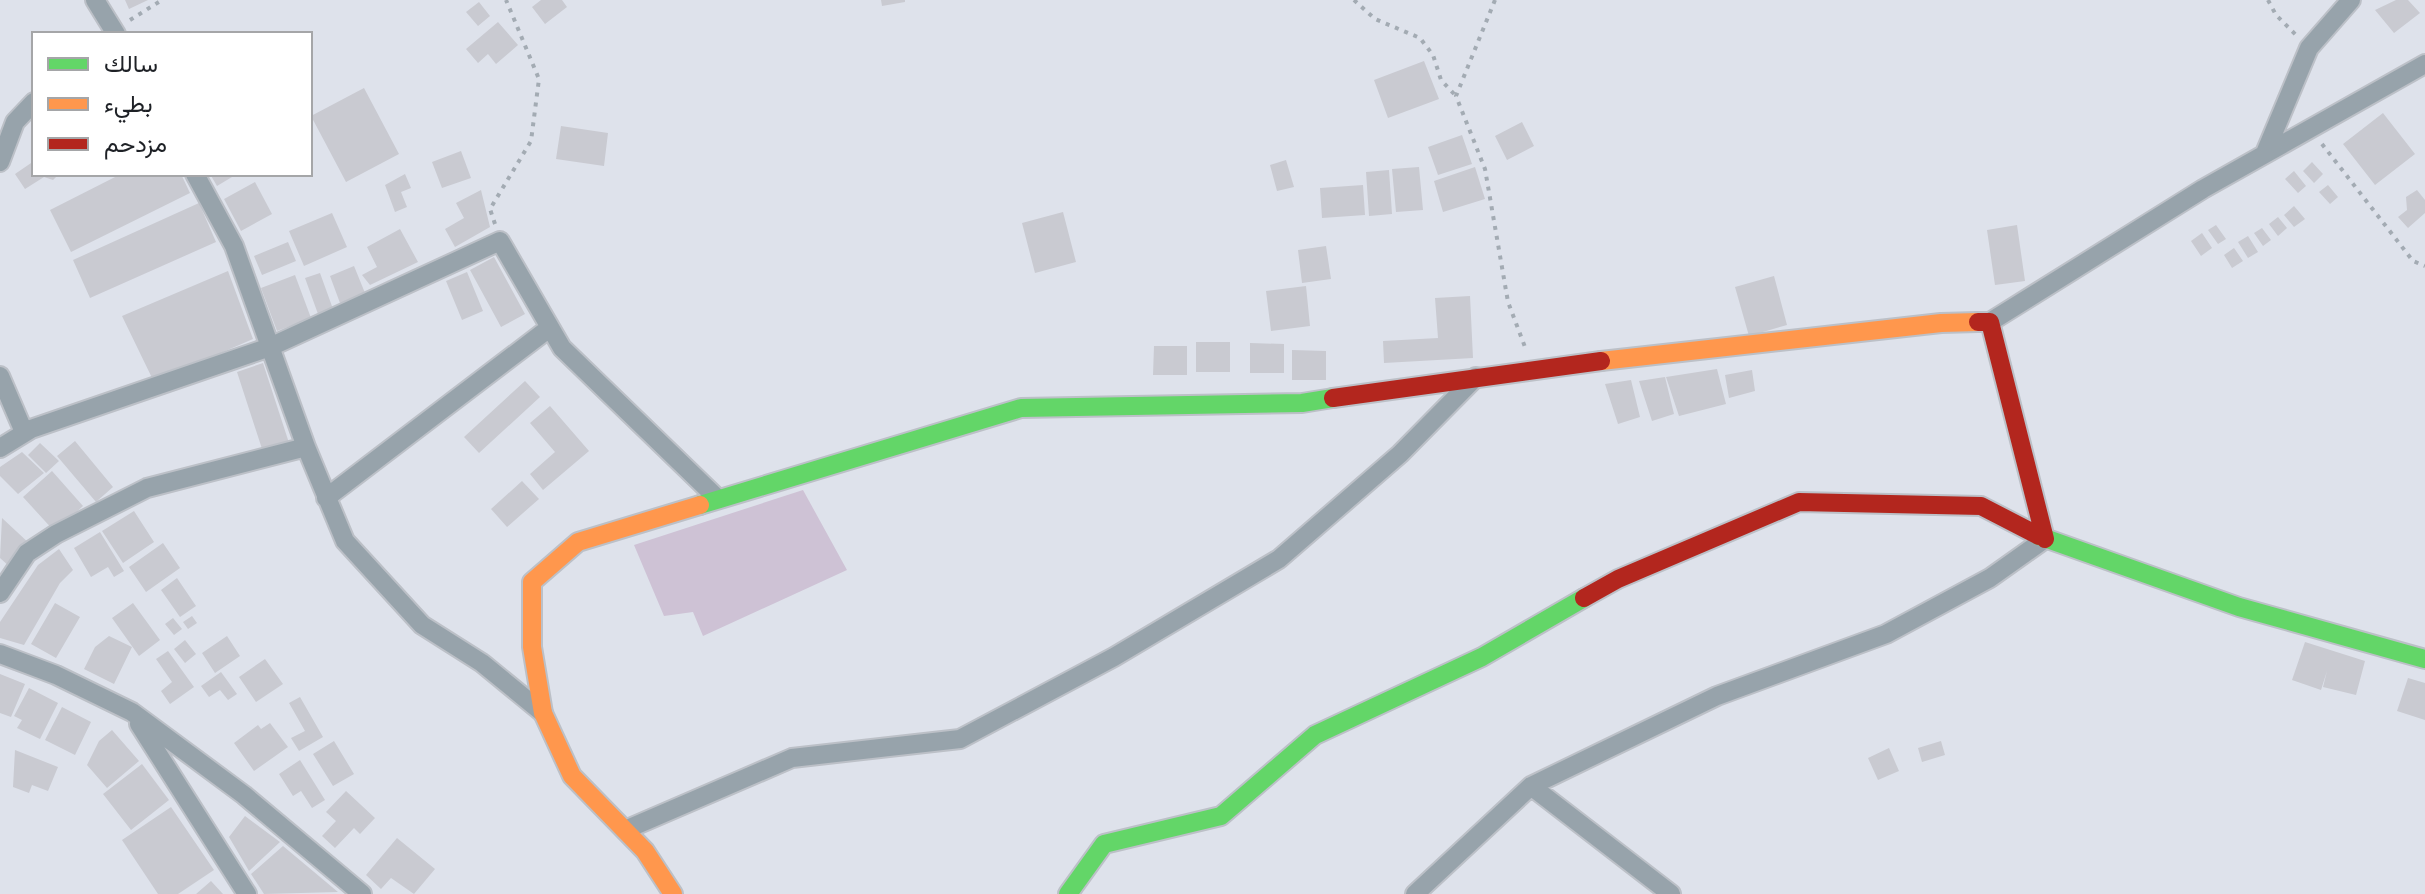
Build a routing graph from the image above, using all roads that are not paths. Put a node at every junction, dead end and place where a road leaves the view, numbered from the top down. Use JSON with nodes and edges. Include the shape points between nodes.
{"nodes":[{"id":1,"x":95,"y":0,"type":"edge"},
{"id":2,"x":2351,"y":0,"type":"edge"},
{"id":3,"x":117,"y":30,"type":"edge"},
{"id":4,"x":2425,"y":64,"type":"edge"},
{"id":5,"x":32,"y":104,"type":"edge"},
{"id":6,"x":2265,"y":153,"type":"junction"},
{"id":7,"x":0,"y":162,"type":"edge"},
{"id":8,"x":196,"y":176,"type":"edge"},
{"id":9,"x":1990,"y":322,"type":"junction"},
{"id":10,"x":548,"y":329,"type":"junction"},
{"id":11,"x":270,"y":347,"type":"junction"},
{"id":12,"x":0,"y":376,"type":"edge"},
{"id":13,"x":1476,"y":377,"type":"junction"},
{"id":14,"x":24,"y":432,"type":"junction"},
{"id":15,"x":306,"y":447,"type":"junction"},
{"id":16,"x":0,"y":448,"type":"edge"},
{"id":17,"x":326,"y":498,"type":"junction"},
{"id":18,"x":718,"y":499,"type":"junction"},
{"id":19,"x":2045,"y":539,"type":"junction"},
{"id":20,"x":0,"y":593,"type":"edge"},
{"id":21,"x":0,"y":654,"type":"edge"},
{"id":22,"x":2425,"y":659,"type":"edge"},
{"id":23,"x":132,"y":712,"type":"junction"},
{"id":24,"x":543,"y":713,"type":"junction"},
{"id":25,"x":1531,"y":786,"type":"junction"},
{"id":26,"x":625,"y":830,"type":"junction"},
{"id":27,"x":247,"y":894,"type":"edge"},
{"id":28,"x":362,"y":894,"type":"edge"},
{"id":29,"x":673,"y":894,"type":"edge"},
{"id":30,"x":1068,"y":894,"type":"edge"},
{"id":31,"x":1415,"y":894,"type":"edge"},
{"id":32,"x":1671,"y":894,"type":"edge"}],
"edges":[{"from":1,"to":3,"type":"street"},
{"from":2,"to":6,"type":"street","via":[[2309,48]]},
{"from":4,"to":6,"type":"street"},
{"from":5,"to":7,"type":"street","via":[[15,122]]},
{"from":6,"to":9,"type":"street"},
{"from":8,"to":11,"type":"street","via":[[234,246]]},
{"from":9,"to":13,"type":"street","via":[[1941,323]]},
{"from":9,"to":19,"type":"street"},
{"from":10,"to":11,"type":"street","via":[[500,241]]},
{"from":10,"to":17,"type":"street"},
{"from":10,"to":18,"type":"street"},
{"from":11,"to":14,"type":"street"},
{"from":11,"to":15,"type":"street"},
{"from":12,"to":14,"type":"street"},
{"from":13,"to":18,"type":"street","via":[[1302,403],[1021,408]]},
{"from":13,"to":26,"type":"street","via":[[1400,454],[1279,559],[1086,672],[960,739],[792,758]]},
{"from":14,"to":16,"type":"street"},
{"from":15,"to":17,"type":"street"},
{"from":15,"to":20,"type":"street","via":[[147,488],[27,553]]},
{"from":17,"to":24,"type":"street","via":[[345,541],[422,625],[482,663]]},
{"from":18,"to":24,"type":"street","via":[[578,542],[532,582],[532,647]]},
{"from":19,"to":22,"type":"street","via":[[2239,607]]},
{"from":19,"to":25,"type":"street","via":[[1990,578],[1886,634],[1717,696]]},
{"from":19,"to":30,"type":"street","via":[[1981,506],[1799,502],[1618,579],[1482,657],[1315,735],[1221,816],[1104,844]]},
{"from":21,"to":23,"type":"street"},
{"from":23,"to":27,"type":"street"},
{"from":23,"to":28,"type":"street","via":[[244,795]]},
{"from":24,"to":26,"type":"street","via":[[572,776]]},
{"from":25,"to":31,"type":"street"},
{"from":25,"to":32,"type":"street"},
{"from":26,"to":29,"type":"street"}]}
